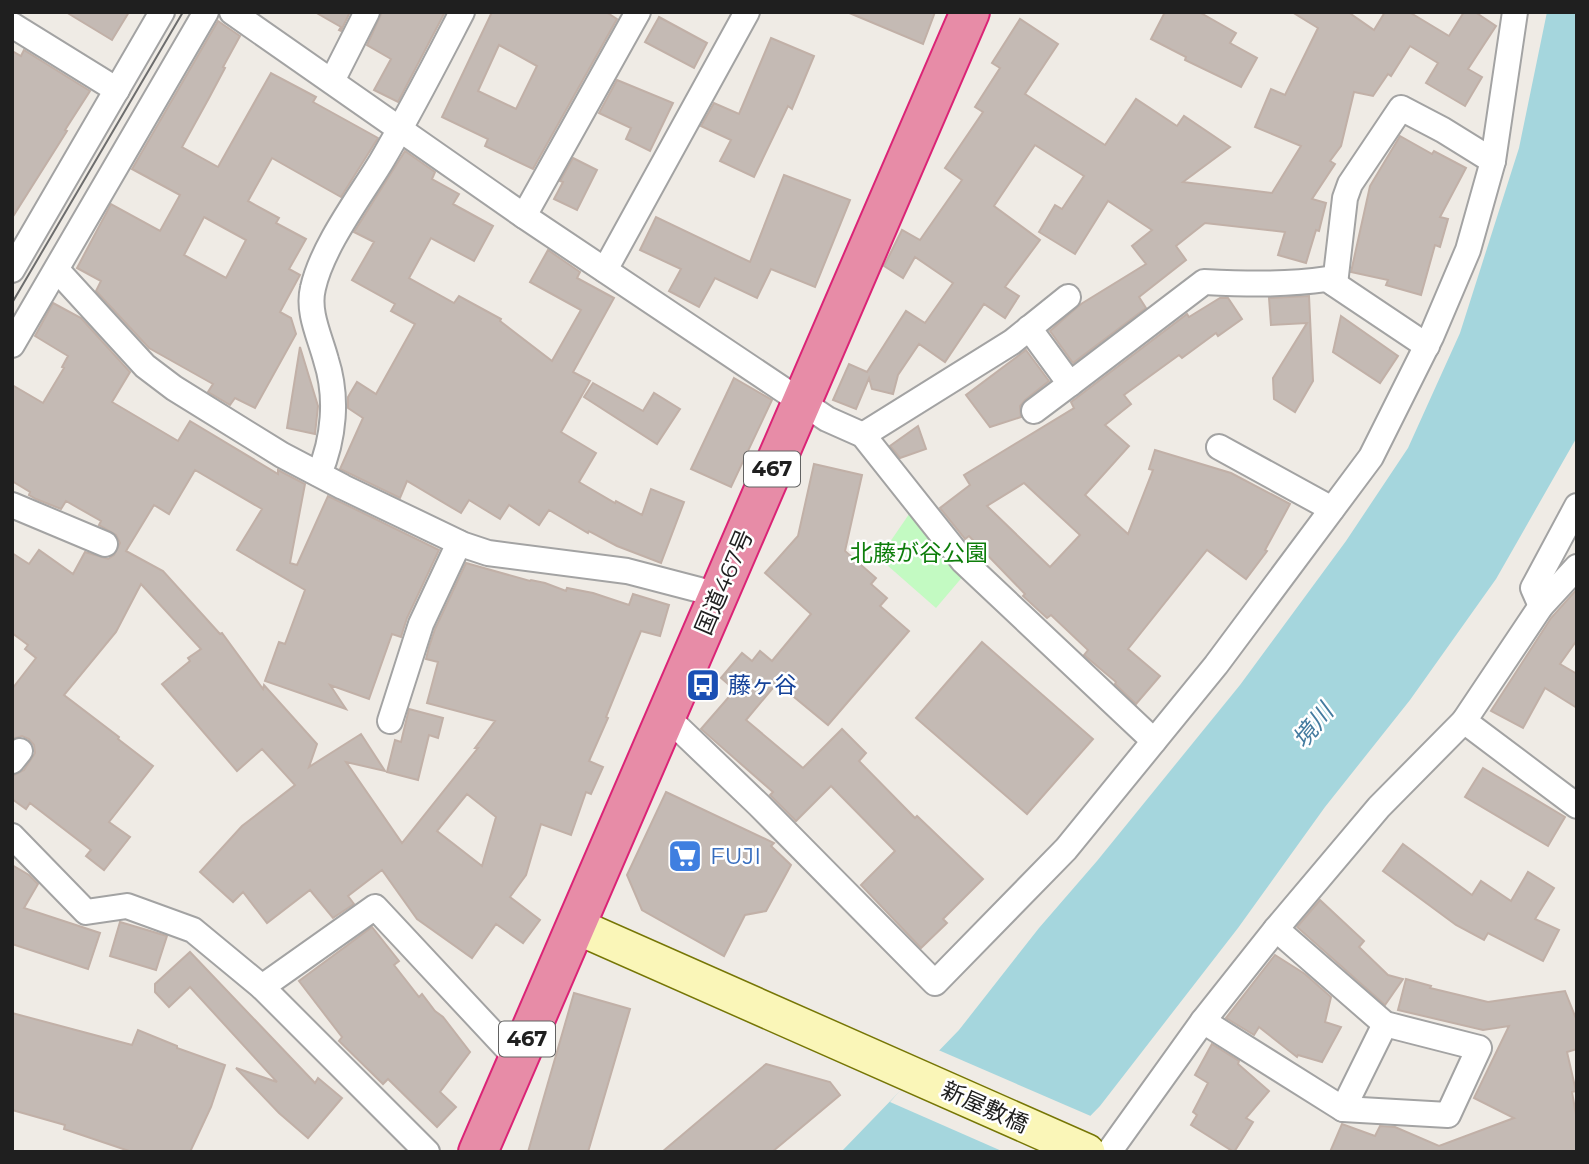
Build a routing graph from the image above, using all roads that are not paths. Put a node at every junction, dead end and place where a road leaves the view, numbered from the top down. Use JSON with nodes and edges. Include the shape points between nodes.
{"nodes":[{"id":1,"x":162,"y":12,"type":"edge"},
{"id":2,"x":206,"y":12,"type":"edge"},
{"id":3,"x":232,"y":12,"type":"edge"},
{"id":4,"x":367,"y":12,"type":"edge"},
{"id":5,"x":463,"y":12,"type":"edge"},
{"id":6,"x":639,"y":12,"type":"edge"},
{"id":7,"x":747,"y":12,"type":"edge"},
{"id":8,"x":970,"y":12,"type":"edge"},
{"id":9,"x":1515,"y":12,"type":"edge"},
{"id":10,"x":12,"y":24,"type":"edge"},
{"id":11,"x":332,"y":81,"type":"junction"},
{"id":12,"x":117,"y":90,"type":"junction"},
{"id":13,"x":400,"y":129,"type":"junction"},
{"id":14,"x":1493,"y":161,"type":"junction"},
{"id":15,"x":524,"y":216,"type":"junction"},
{"id":16,"x":12,"y":270,"type":"edge"},
{"id":17,"x":57,"y":270,"type":"junction"},
{"id":18,"x":605,"y":270,"type":"junction"},
{"id":19,"x":1335,"y":284,"type":"junction"},
{"id":20,"x":1068,"y":297,"type":"dead end"},
{"id":21,"x":1029,"y":328,"type":"junction"},
{"id":22,"x":12,"y":345,"type":"edge"},
{"id":23,"x":1427,"y":346,"type":"junction"},
{"id":24,"x":1070,"y":384,"type":"junction"},
{"id":25,"x":801,"y":401,"type":"junction"},
{"id":26,"x":1034,"y":411,"type":"dead end"},
{"id":27,"x":863,"y":435,"type":"junction"},
{"id":28,"x":1219,"y":447,"type":"dead end"},
{"id":29,"x":319,"y":474,"type":"junction"},
{"id":30,"x":12,"y":505,"type":"edge"},
{"id":31,"x":1577,"y":506,"type":"edge"},
{"id":32,"x":1332,"y":509,"type":"junction"},
{"id":33,"x":459,"y":543,"type":"junction"},
{"id":34,"x":105,"y":544,"type":"dead end"},
{"id":35,"x":1577,"y":567,"type":"edge"},
{"id":36,"x":719,"y":595,"type":"junction"},
{"id":37,"x":1541,"y":606,"type":"junction"},
{"id":38,"x":667,"y":717,"type":"junction"},
{"id":39,"x":390,"y":721,"type":"dead end"},
{"id":40,"x":1464,"y":721,"type":"junction"},
{"id":41,"x":1154,"y":741,"type":"junction"},
{"id":42,"x":1577,"y":806,"type":"edge"},
{"id":43,"x":12,"y":836,"type":"edge"},
{"id":44,"x":576,"y":926,"type":"junction"},
{"id":45,"x":1276,"y":929,"type":"junction"},
{"id":46,"x":262,"y":987,"type":"junction"},
{"id":47,"x":1203,"y":1021,"type":"junction"},
{"id":48,"x":1385,"y":1024,"type":"junction"},
{"id":49,"x":518,"y":1060,"type":"junction"},
{"id":50,"x":1343,"y":1109,"type":"junction"},
{"id":51,"x":1081,"y":1149,"type":"edge"},
{"id":52,"x":427,"y":1152,"type":"edge"},
{"id":53,"x":478,"y":1152,"type":"edge"},
{"id":54,"x":1109,"y":1152,"type":"edge"}],
"edges":[{"from":1,"to":12,"type":"street"},
{"from":2,"to":17,"type":"street"},
{"from":3,"to":11,"type":"street"},
{"from":4,"to":11,"type":"street"},
{"from":5,"to":13,"type":"street"},
{"from":6,"to":15,"type":"street"},
{"from":7,"to":18,"type":"street"},
{"from":8,"to":25,"type":"highway","name":"国道467号","number":"467"},
{"from":9,"to":14,"type":"street"},
{"from":10,"to":12,"type":"street"},
{"from":11,"to":13,"type":"street"},
{"from":12,"to":16,"type":"street"},
{"from":13,"to":15,"type":"street"},
{"from":13,"to":29,"type":"street","via":[[330,246],[312,289],[332,405],[328,449]]},
{"from":14,"to":19,"type":"street","via":[[1401,108],[1350,184]]},
{"from":14,"to":23,"type":"street","via":[[1468,250]]},
{"from":15,"to":18,"type":"street"},
{"from":17,"to":22,"type":"street"},
{"from":17,"to":29,"type":"street","via":[[145,366],[206,408]]},
{"from":18,"to":25,"type":"street"},
{"from":19,"to":23,"type":"street"},
{"from":19,"to":24,"type":"street","via":[[1327,278],[1246,285],[1204,282]]},
{"from":20,"to":21,"type":"street"},
{"from":21,"to":24,"type":"street"},
{"from":21,"to":27,"type":"street"},
{"from":23,"to":32,"type":"street","via":[[1371,457]]},
{"from":24,"to":26,"type":"street"},
{"from":25,"to":27,"type":"street"},
{"from":25,"to":36,"type":"highway","name":"国道467号","number":"467"},
{"from":27,"to":41,"type":"street","via":[[963,561]]},
{"from":28,"to":32,"type":"street"},
{"from":29,"to":33,"type":"street"},
{"from":30,"to":34,"type":"street"},
{"from":31,"to":37,"type":"street","via":[[1533,588]]},
{"from":32,"to":41,"type":"street"},
{"from":33,"to":36,"type":"street","via":[[513,558],[626,570]]},
{"from":33,"to":39,"type":"street","via":[[421,624]]},
{"from":35,"to":37,"type":"street"},
{"from":36,"to":38,"type":"highway","name":"国道467号","number":"467"},
{"from":37,"to":40,"type":"street"},
{"from":38,"to":41,"type":"street","via":[[935,983],[1066,849]]},
{"from":38,"to":44,"type":"highway","name":"国道467号","number":"467"},
{"from":40,"to":42,"type":"street"},
{"from":40,"to":45,"type":"street","via":[[1379,807]]},
{"from":43,"to":46,"type":"street","via":[[86,912],[127,906],[193,930]]},
{"from":44,"to":49,"type":"highway","name":"国道467号","number":"467"},
{"from":44,"to":51,"type":"street","name":"新屋敷橋"},
{"from":45,"to":47,"type":"street"},
{"from":45,"to":48,"type":"street"},
{"from":46,"to":49,"type":"street","via":[[375,907]]},
{"from":46,"to":52,"type":"street"},
{"from":47,"to":50,"type":"street"},
{"from":47,"to":54,"type":"street"},
{"from":48,"to":50,"type":"street"},
{"from":48,"to":50,"type":"street","via":[[1479,1048],[1448,1115]]},
{"from":49,"to":53,"type":"highway","name":"国道467号","number":"467"}]}
